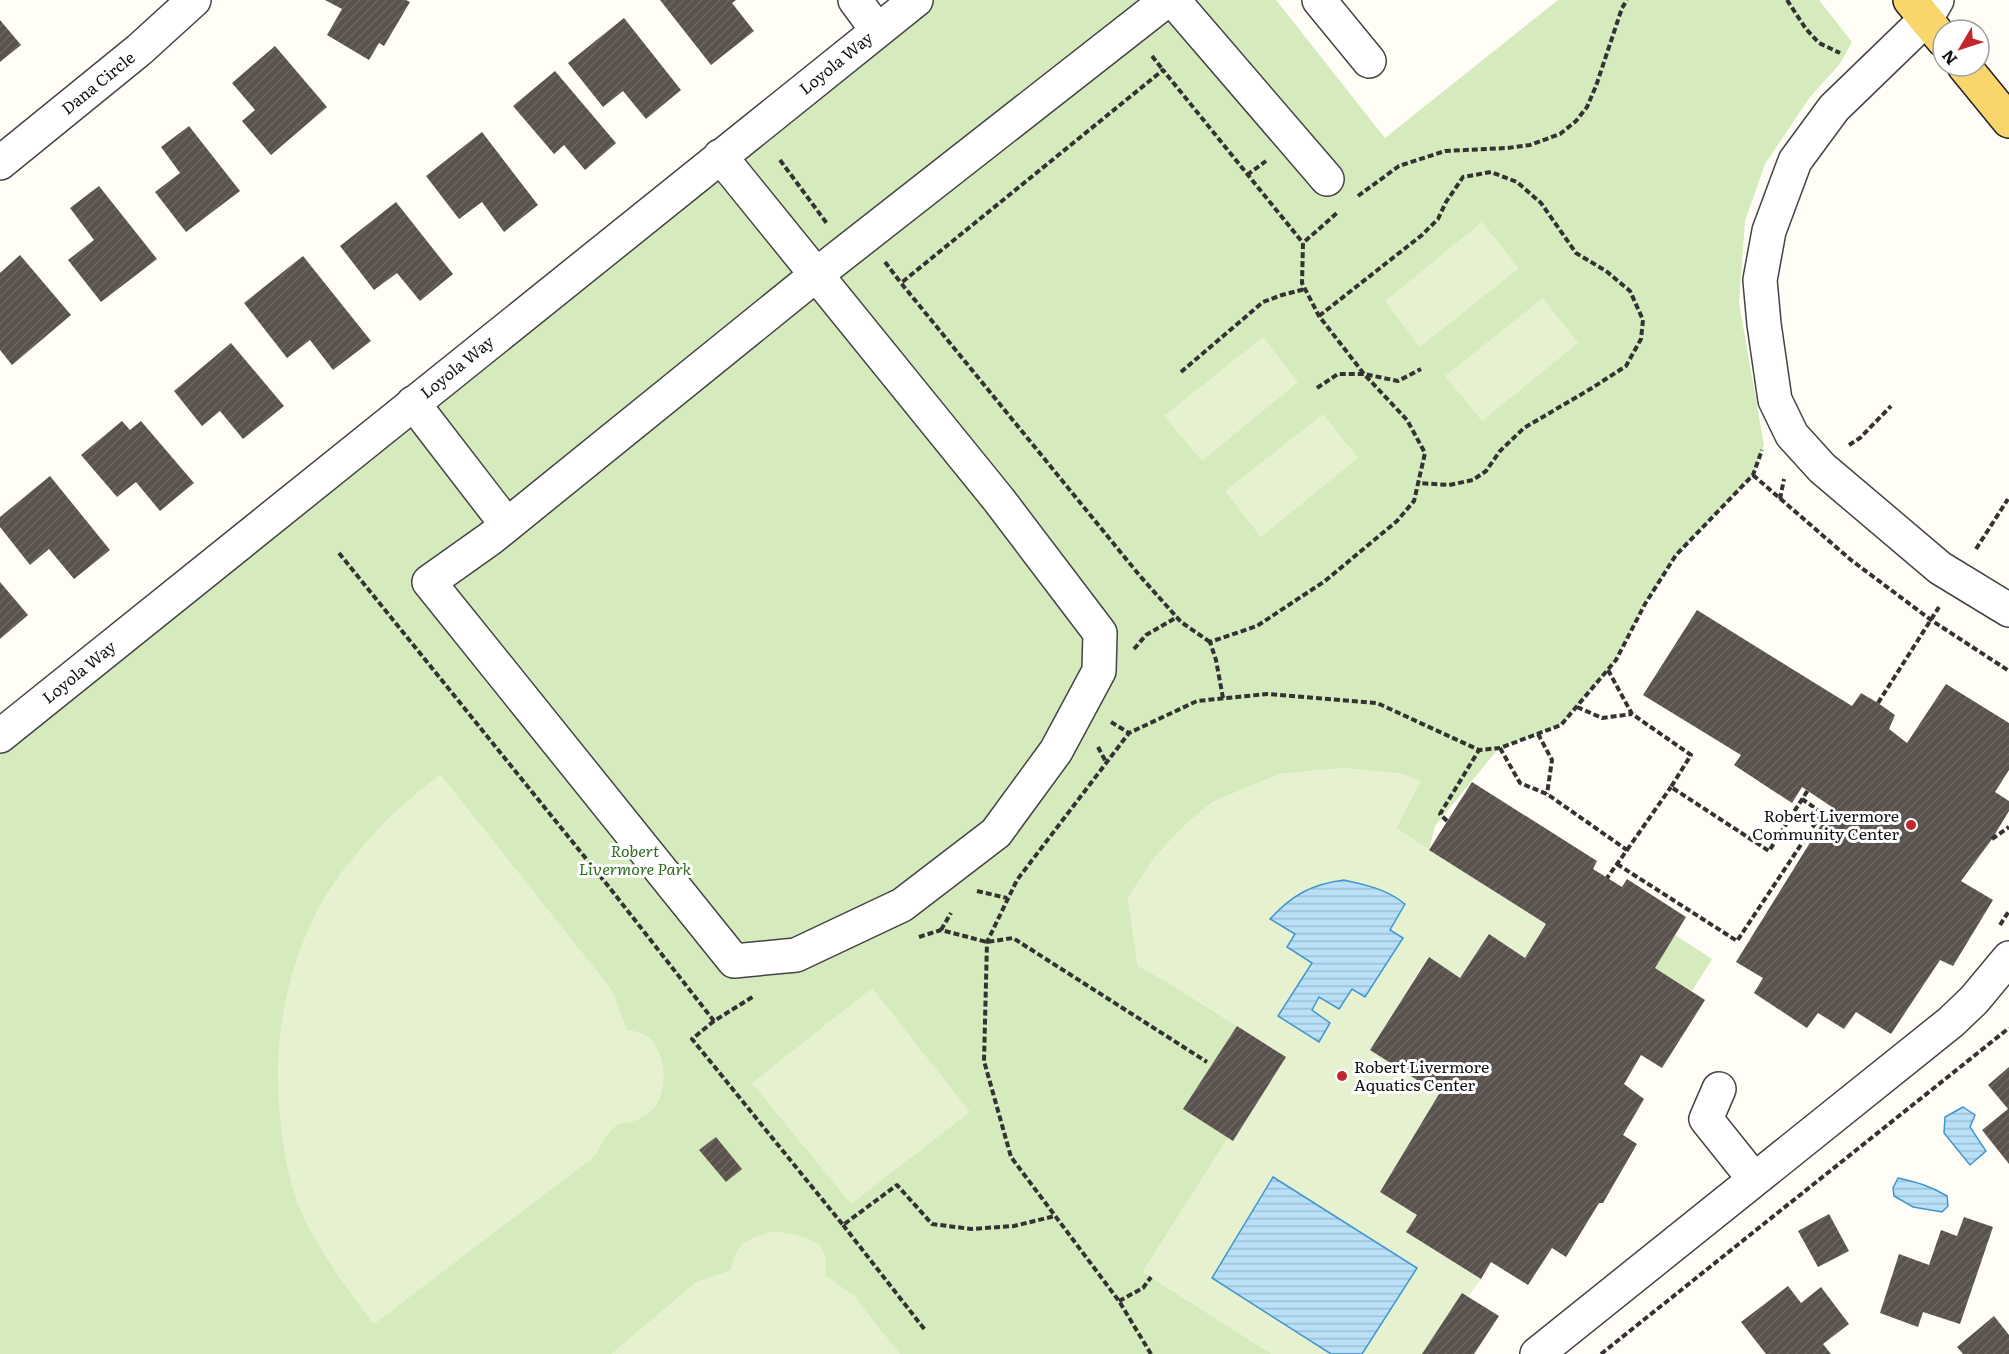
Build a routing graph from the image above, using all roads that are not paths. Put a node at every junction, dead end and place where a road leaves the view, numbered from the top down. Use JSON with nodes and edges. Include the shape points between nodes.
{"nodes":[{"id":1,"x":194,"y":0,"type":"edge"},
{"id":2,"x":855,"y":0,"type":"edge"},
{"id":3,"x":916,"y":0,"type":"edge"},
{"id":4,"x":1167,"y":0,"type":"edge"},
{"id":5,"x":1173,"y":0,"type":"edge"},
{"id":6,"x":1319,"y":0,"type":"edge"},
{"id":7,"x":1929,"y":15,"type":"edge"},
{"id":8,"x":877,"y":30,"type":"junction"},
{"id":9,"x":1369,"y":61,"type":"dead end"},
{"id":10,"x":1974,"y":78,"type":"edge"},
{"id":11,"x":2008,"y":118,"type":"edge"},
{"id":12,"x":720,"y":156,"type":"junction"},
{"id":13,"x":0,"y":163,"type":"edge"},
{"id":14,"x":1327,"y":179,"type":"dead end"},
{"id":15,"x":816,"y":275,"type":"junction"},
{"id":16,"x":413,"y":404,"type":"junction"},
{"id":17,"x":507,"y":525,"type":"junction"},
{"id":18,"x":2009,"y":610,"type":"edge"},
{"id":19,"x":0,"y":736,"type":"edge"},
{"id":20,"x":2009,"y":958,"type":"edge"},
{"id":21,"x":1719,"y":1089,"type":"dead end"},
{"id":22,"x":1754,"y":1179,"type":"junction"},
{"id":23,"x":1537,"y":1354,"type":"edge"}],
"edges":[{"from":1,"to":13,"type":"street","name":"Dana Circle"},
{"from":2,"to":8,"type":"street"},
{"from":3,"to":8,"type":"street","name":"Loyola Way"},
{"from":4,"to":15,"type":"street"},
{"from":5,"to":14,"type":"street"},
{"from":6,"to":9,"type":"street"},
{"from":7,"to":18,"type":"street","via":[[1834,108],[1795,161],[1769,231],[1760,280],[1764,324],[1776,400],[1792,435],[1822,468],[1940,568]]},
{"from":8,"to":12,"type":"street","name":"Loyola Way"},
{"from":10,"to":11,"type":"main road"},
{"from":12,"to":15,"type":"street"},
{"from":12,"to":16,"type":"street","name":"Loyola Way"},
{"from":15,"to":17,"type":"street"},
{"from":15,"to":17,"type":"street","via":[[999,500],[1100,633],[1099,671],[1056,751],[996,833],[902,904],[860,925],[796,956],[734,961],[429,582]]},
{"from":16,"to":17,"type":"street"},
{"from":16,"to":19,"type":"street","name":"Loyola Way"},
{"from":20,"to":22,"type":"street","via":[[1951,1022]]},
{"from":21,"to":22,"type":"street","via":[[1706,1119]]},
{"from":22,"to":23,"type":"street"}]}
